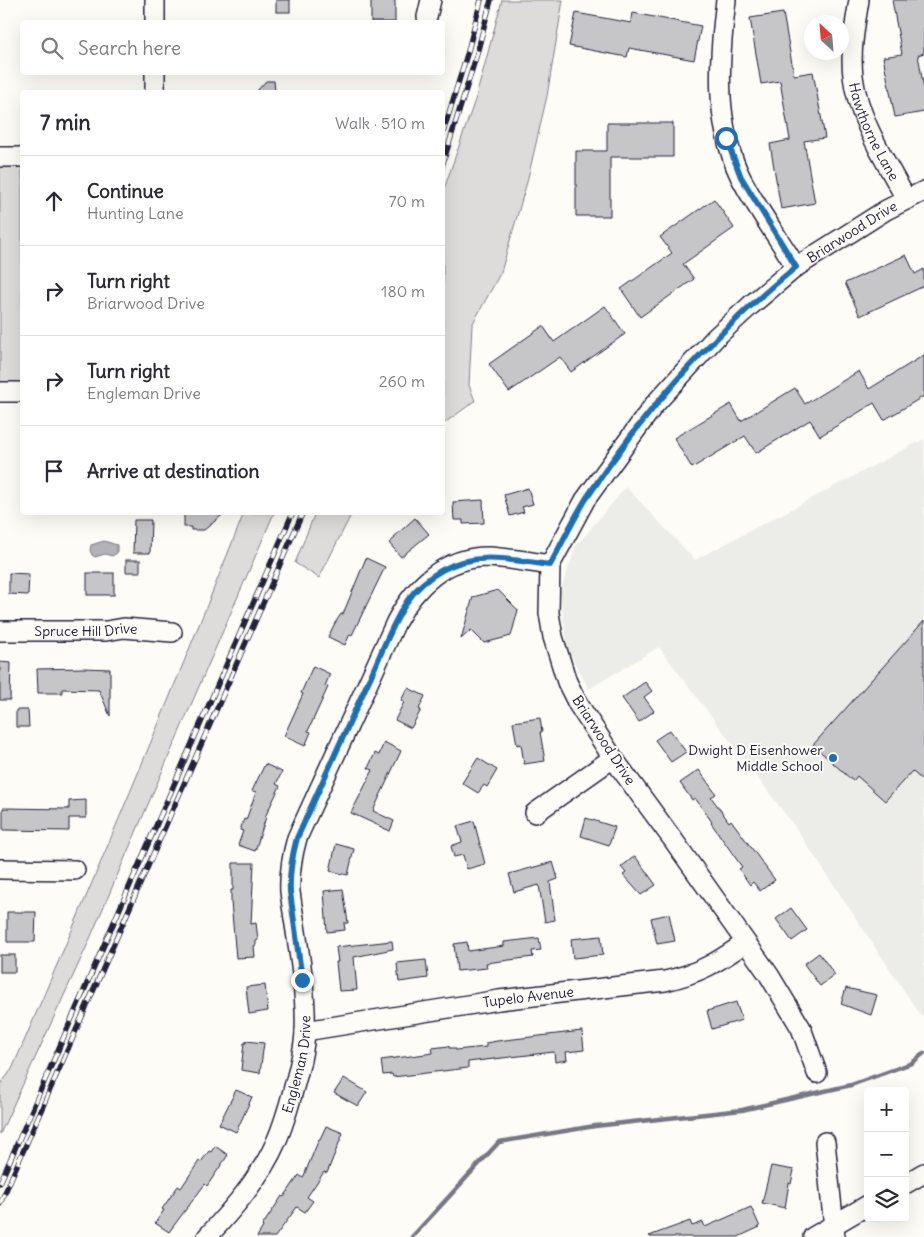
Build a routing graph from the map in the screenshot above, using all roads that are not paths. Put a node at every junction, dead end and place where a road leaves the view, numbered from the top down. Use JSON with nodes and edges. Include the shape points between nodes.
{"nodes":[{"id":1,"x":156,"y":0,"type":"edge"},
{"id":2,"x":726,"y":0,"type":"edge"},
{"id":3,"x":859,"y":0,"type":"edge"},
{"id":4,"x":155,"y":20,"type":"edge"},
{"id":5,"x":155,"y":75,"type":"edge"},
{"id":6,"x":155,"y":90,"type":"edge"},
{"id":7,"x":0,"y":157,"type":"edge"},
{"id":8,"x":20,"y":157,"type":"edge"},
{"id":9,"x":924,"y":191,"type":"edge"},
{"id":10,"x":906,"y":199,"type":"junction"},
{"id":11,"x":796,"y":267,"type":"junction"},
{"id":12,"x":0,"y":392,"type":"edge"},
{"id":13,"x":20,"y":392,"type":"edge"},
{"id":14,"x":550,"y":565,"type":"junction"},
{"id":15,"x":0,"y":631,"type":"edge"},
{"id":16,"x":172,"y":632,"type":"dead end"},
{"id":17,"x":613,"y":758,"type":"junction"},
{"id":18,"x":535,"y":813,"type":"dead end"},
{"id":19,"x":0,"y":869,"type":"edge"},
{"id":20,"x":75,"y":870,"type":"dead end"},
{"id":21,"x":745,"y":943,"type":"junction"},
{"id":22,"x":305,"y":1031,"type":"junction"},
{"id":23,"x":817,"y":1073,"type":"dead end"},
{"id":24,"x":825,"y":1142,"type":"dead end"},
{"id":25,"x":924,"y":1173,"type":"edge"},
{"id":26,"x":909,"y":1182,"type":"edge"},
{"id":27,"x":864,"y":1209,"type":"edge"},
{"id":28,"x":835,"y":1231,"type":"edge"},
{"id":29,"x":207,"y":1237,"type":"edge"},
{"id":30,"x":812,"y":1237,"type":"edge"}],
"edges":[{"from":1,"to":4,"type":"street"},
{"from":2,"to":11,"type":"street","via":[[720,66],[726,138],[741,177]]},
{"from":3,"to":10,"type":"street","name":"Hawthorne Lane","via":[[852,64],[856,91],[871,132]]},
{"from":5,"to":6,"type":"street"},
{"from":7,"to":8,"type":"street"},
{"from":9,"to":10,"type":"street","name":"Briarwood Drive"},
{"from":10,"to":11,"type":"street","name":"Briarwood Drive"},
{"from":11,"to":14,"type":"street","name":"Briarwood Drive","via":[[716,337],[654,405],[585,500]]},
{"from":12,"to":13,"type":"street"},
{"from":14,"to":17,"type":"street","name":"Briarwood Drive","via":[[549,613],[559,660],[578,704]]},
{"from":14,"to":22,"type":"street","name":"Engleman Drive","via":[[487,557],[460,563],[425,581],[403,608],[292,854],[290,892]]},
{"from":15,"to":16,"type":"street","name":"Spruce Hill Drive","via":[[106,631],[124,628]]},
{"from":17,"to":18,"type":"street"},
{"from":17,"to":21,"type":"street","name":"Briarwood Drive"},
{"from":19,"to":20,"type":"street"},
{"from":21,"to":22,"type":"street","name":"Tupelo Avenue","via":[[703,970],[665,981],[499,1000]]},
{"from":21,"to":23,"type":"street","name":"Briarwood Drive","via":[[769,974],[801,1028]]},
{"from":22,"to":29,"type":"street","name":"Engleman Drive","via":[[300,1064],[275,1143],[240,1199]]},
{"from":24,"to":28,"type":"street"},
{"from":25,"to":26,"type":"street"},
{"from":27,"to":28,"type":"street"},
{"from":28,"to":30,"type":"street"}]}
